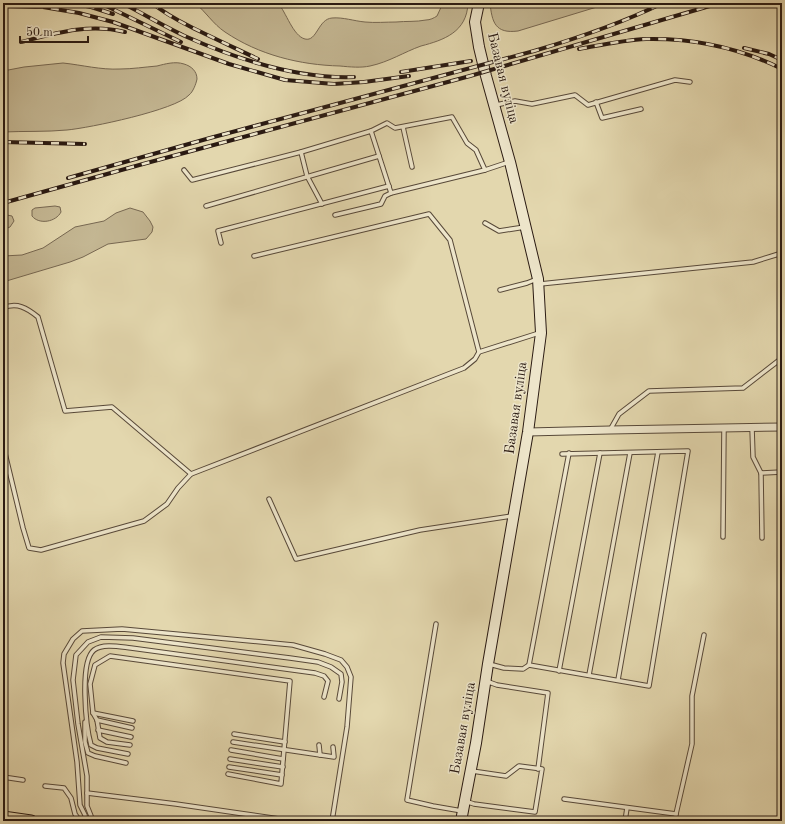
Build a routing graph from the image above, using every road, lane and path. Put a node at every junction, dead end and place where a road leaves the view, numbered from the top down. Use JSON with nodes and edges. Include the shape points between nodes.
{"nodes":[{"id":1,"x":479,"y":3,"type":"edge"},
{"id":2,"x":690,"y":82,"type":"dead end"},
{"id":3,"x":596,"y":102,"type":"junction"},
{"id":4,"x":495,"y":106,"type":"junction"},
{"id":5,"x":641,"y":109,"type":"dead end"},
{"id":6,"x":404,"y":127,"type":"junction"},
{"id":7,"x":372,"y":131,"type":"junction"},
{"id":8,"x":301,"y":152,"type":"junction"},
{"id":9,"x":379,"y":156,"type":"junction"},
{"id":10,"x":510,"y":162,"type":"junction"},
{"id":11,"x":412,"y":167,"type":"dead end"},
{"id":12,"x":184,"y":170,"type":"dead end"},
{"id":13,"x":485,"y":170,"type":"junction"},
{"id":14,"x":307,"y":176,"type":"junction"},
{"id":15,"x":389,"y":186,"type":"junction"},
{"id":16,"x":391,"y":193,"type":"junction"},
{"id":17,"x":322,"y":204,"type":"junction"},
{"id":18,"x":206,"y":206,"type":"dead end"},
{"id":19,"x":335,"y":215,"type":"dead end"},
{"id":20,"x":485,"y":223,"type":"dead end"},
{"id":21,"x":526,"y":227,"type":"junction"},
{"id":22,"x":221,"y":243,"type":"dead end"},
{"id":23,"x":782,"y":254,"type":"edge"},
{"id":24,"x":254,"y":256,"type":"dead end"},
{"id":25,"x":538,"y":281,"type":"junction"},
{"id":26,"x":500,"y":290,"type":"dead end"},
{"id":27,"x":3,"y":308,"type":"edge"},
{"id":28,"x":542,"y":332,"type":"junction"},
{"id":29,"x":479,"y":352,"type":"junction"},
{"id":30,"x":782,"y":358,"type":"edge"},
{"id":31,"x":782,"y":427,"type":"edge"},
{"id":32,"x":724,"y":428,"type":"junction"},
{"id":33,"x":752,"y":428,"type":"junction"},
{"id":34,"x":610,"y":430,"type":"junction"},
{"id":35,"x":528,"y":432,"type":"junction"},
{"id":36,"x":3,"y":445,"type":"edge"},
{"id":37,"x":630,"y":452,"type":"junction"},
{"id":38,"x":658,"y":452,"type":"junction"},
{"id":39,"x":569,"y":453,"type":"junction"},
{"id":40,"x":600,"y":453,"type":"junction"},
{"id":41,"x":562,"y":454,"type":"dead end"},
{"id":42,"x":782,"y":472,"type":"edge"},
{"id":43,"x":761,"y":473,"type":"junction"},
{"id":44,"x":191,"y":474,"type":"junction"},
{"id":45,"x":269,"y":499,"type":"dead end"},
{"id":46,"x":513,"y":516,"type":"junction"},
{"id":47,"x":723,"y":537,"type":"dead end"},
{"id":48,"x":762,"y":538,"type":"dead end"},
{"id":49,"x":436,"y":624,"type":"dead end"},
{"id":50,"x":704,"y":635,"type":"dead end"},
{"id":51,"x":488,"y":664,"type":"junction"},
{"id":52,"x":529,"y":665,"type":"junction"},
{"id":53,"x":559,"y":671,"type":"junction"},
{"id":54,"x":589,"y":676,"type":"junction"},
{"id":55,"x":618,"y":680,"type":"junction"},
{"id":56,"x":486,"y":681,"type":"junction"},
{"id":57,"x":324,"y":697,"type":"dead end"},
{"id":58,"x":339,"y":699,"type":"dead end"},
{"id":59,"x":86,"y":707,"type":"junction"},
{"id":60,"x":93,"y":713,"type":"junction"},
{"id":61,"x":97,"y":720,"type":"junction"},
{"id":62,"x":133,"y":721,"type":"dead end"},
{"id":63,"x":132,"y":728,"type":"dead end"},
{"id":64,"x":98,"y":730,"type":"junction"},
{"id":65,"x":234,"y":734,"type":"dead end"},
{"id":66,"x":131,"y":737,"type":"dead end"},
{"id":67,"x":232,"y":742,"type":"dead end"},
{"id":68,"x":285,"y":742,"type":"junction"},
{"id":69,"x":130,"y":745,"type":"dead end"},
{"id":70,"x":318,"y":745,"type":"dead end"},
{"id":71,"x":333,"y":747,"type":"dead end"},
{"id":72,"x":231,"y":750,"type":"dead end"},
{"id":73,"x":284,"y":750,"type":"junction"},
{"id":74,"x":128,"y":754,"type":"dead end"},
{"id":75,"x":320,"y":755,"type":"junction"},
{"id":76,"x":230,"y":759,"type":"dead end"},
{"id":77,"x":283,"y":759,"type":"junction"},
{"id":78,"x":126,"y":763,"type":"dead end"},
{"id":79,"x":229,"y":767,"type":"dead end"},
{"id":80,"x":282,"y":767,"type":"junction"},
{"id":81,"x":538,"y":769,"type":"junction"},
{"id":82,"x":471,"y":771,"type":"junction"},
{"id":83,"x":228,"y":774,"type":"dead end"},
{"id":84,"x":282,"y":775,"type":"junction"},
{"id":85,"x":3,"y":777,"type":"edge"},
{"id":86,"x":23,"y":780,"type":"dead end"},
{"id":87,"x":45,"y":786,"type":"dead end"},
{"id":88,"x":87,"y":793,"type":"junction"},
{"id":89,"x":564,"y":799,"type":"dead end"},
{"id":90,"x":464,"y":800,"type":"junction"},
{"id":91,"x":627,"y":808,"type":"junction"},
{"id":92,"x":676,"y":814,"type":"junction"},
{"id":93,"x":462,"y":816,"type":"edge"},
{"id":94,"x":3,"y":817,"type":"edge"},
{"id":95,"x":31,"y":821,"type":"edge"},
{"id":96,"x":80,"y":821,"type":"edge"},
{"id":97,"x":85,"y":821,"type":"edge"},
{"id":98,"x":88,"y":821,"type":"edge"},
{"id":99,"x":293,"y":821,"type":"edge"},
{"id":100,"x":332,"y":821,"type":"edge"},
{"id":101,"x":625,"y":821,"type":"edge"},
{"id":102,"x":675,"y":821,"type":"edge"}],
"edges":[{"from":1,"to":4,"type":"street","name":"Базавая вуліца","via":[[475,22]]},
{"from":2,"to":3,"type":"lane","via":[[675,80]]},
{"from":3,"to":4,"type":"lane","via":[[588,105],[575,95],[532,104],[515,101]]},
{"from":3,"to":5,"type":"lane","via":[[602,118]]},
{"from":4,"to":10,"type":"street","name":"Базавая вуліца"},
{"from":6,"to":7,"type":"lane","via":[[395,128],[387,123]]},
{"from":6,"to":11,"type":"lane"},
{"from":6,"to":13,"type":"lane","via":[[452,117],[467,143],[476,150]]},
{"from":7,"to":8,"type":"lane"},
{"from":7,"to":9,"type":"lane"},
{"from":8,"to":12,"type":"lane","via":[[192,180]]},
{"from":8,"to":14,"type":"lane"},
{"from":9,"to":14,"type":"lane"},
{"from":9,"to":15,"type":"lane"},
{"from":10,"to":13,"type":"lane"},
{"from":10,"to":21,"type":"street","name":"Базавая вуліца"},
{"from":13,"to":16,"type":"lane"},
{"from":14,"to":17,"type":"lane"},
{"from":14,"to":18,"type":"lane"},
{"from":15,"to":16,"type":"lane"},
{"from":15,"to":17,"type":"lane"},
{"from":16,"to":19,"type":"lane","via":[[385,196],[381,204]]},
{"from":17,"to":22,"type":"lane","via":[[218,231]]},
{"from":20,"to":21,"type":"lane","via":[[499,231]]},
{"from":21,"to":25,"type":"street","name":"Базавая вуліца"},
{"from":23,"to":25,"type":"lane","via":[[753,262]]},
{"from":24,"to":29,"type":"lane","via":[[429,214],[450,240]]},
{"from":25,"to":26,"type":"lane"},
{"from":25,"to":28,"type":"street","name":"Базавая вуліца"},
{"from":27,"to":44,"type":"lane","via":[[20,305],[38,317],[65,411],[112,407]]},
{"from":28,"to":29,"type":"lane"},
{"from":28,"to":35,"type":"street","name":"Базавая вуліца"},
{"from":29,"to":44,"type":"lane","via":[[464,368]]},
{"from":30,"to":34,"type":"lane","via":[[743,388],[649,392],[619,414]]},
{"from":31,"to":33,"type":"street"},
{"from":32,"to":33,"type":"street"},
{"from":32,"to":34,"type":"street"},
{"from":32,"to":47,"type":"lane"},
{"from":33,"to":43,"type":"lane","via":[[753,457]]},
{"from":34,"to":35,"type":"street"},
{"from":35,"to":46,"type":"street","name":"Базавая вуліца"},
{"from":36,"to":44,"type":"lane","via":[[28,548],[41,550],[144,520],[167,504]]},
{"from":37,"to":38,"type":"lane"},
{"from":37,"to":40,"type":"lane"},
{"from":37,"to":54,"type":"lane"},
{"from":38,"to":55,"type":"lane"},
{"from":38,"to":55,"type":"lane","via":[[688,451],[649,686]]},
{"from":39,"to":40,"type":"lane"},
{"from":39,"to":41,"type":"lane"},
{"from":39,"to":52,"type":"lane"},
{"from":40,"to":53,"type":"lane"},
{"from":42,"to":43,"type":"lane"},
{"from":43,"to":48,"type":"lane"},
{"from":45,"to":46,"type":"lane","via":[[296,559],[420,530]]},
{"from":46,"to":51,"type":"street","name":"Базавая вуліца"},
{"from":49,"to":93,"type":"lane","via":[[407,800]]},
{"from":50,"to":92,"type":"lane","via":[[692,696],[692,744]]},
{"from":51,"to":52,"type":"lane","via":[[523,669]]},
{"from":51,"to":56,"type":"street","name":"Базавая вуліца"},
{"from":52,"to":53,"type":"lane"},
{"from":53,"to":54,"type":"lane"},
{"from":54,"to":55,"type":"lane"},
{"from":56,"to":81,"type":"lane","via":[[497,685],[548,692]]},
{"from":56,"to":82,"type":"street","name":"Базавая вуліца"},
{"from":57,"to":59,"type":"lane","via":[[328,682],[324,676],[288,668],[131,648],[102,647],[94,650],[88,660],[85,678]]},
{"from":58,"to":88,"type":"lane","via":[[341,674],[318,662],[133,638],[100,637],[88,642],[76,655],[73,680],[87,776]]},
{"from":59,"to":74,"type":"lane","via":[[91,745]]},
{"from":59,"to":78,"type":"lane","via":[[84,742],[88,753]]},
{"from":60,"to":61,"type":"lane"},
{"from":60,"to":62,"type":"lane"},
{"from":60,"to":68,"type":"lane","via":[[90,684],[95,665],[110,656],[290,681]]},
{"from":61,"to":63,"type":"lane"},
{"from":61,"to":64,"type":"lane"},
{"from":64,"to":66,"type":"lane"},
{"from":64,"to":69,"type":"lane","via":[[100,738],[107,742]]},
{"from":65,"to":68,"type":"lane"},
{"from":67,"to":73,"type":"lane"},
{"from":68,"to":73,"type":"lane"},
{"from":70,"to":75,"type":"lane"},
{"from":71,"to":75,"type":"lane","via":[[334,757]]},
{"from":72,"to":77,"type":"lane"},
{"from":73,"to":75,"type":"lane"},
{"from":73,"to":77,"type":"lane"},
{"from":76,"to":80,"type":"lane"},
{"from":77,"to":80,"type":"lane"},
{"from":79,"to":84,"type":"lane"},
{"from":80,"to":84,"type":"lane"},
{"from":81,"to":82,"type":"lane","via":[[519,766],[506,776]]},
{"from":81,"to":90,"type":"lane","via":[[542,769],[535,812],[474,804]]},
{"from":82,"to":90,"type":"street","name":"Базавая вуліца"},
{"from":83,"to":84,"type":"lane","via":[[281,784]]},
{"from":85,"to":86,"type":"lane"},
{"from":87,"to":96,"type":"lane","via":[[64,788]]},
{"from":88,"to":98,"type":"lane","via":[[87,806],[91,816]]},
{"from":88,"to":99,"type":"lane"},
{"from":89,"to":91,"type":"lane"},
{"from":90,"to":93,"type":"street","name":"Базавая вуліца"},
{"from":91,"to":92,"type":"lane"},
{"from":91,"to":101,"type":"lane"},
{"from":92,"to":102,"type":"lane"},
{"from":94,"to":95,"type":"main road"},
{"from":97,"to":100,"type":"lane","via":[[80,805],[77,762],[62,663],[73,639],[82,632],[122,629],[293,645],[341,660],[348,667],[351,677],[347,727]]}]}
